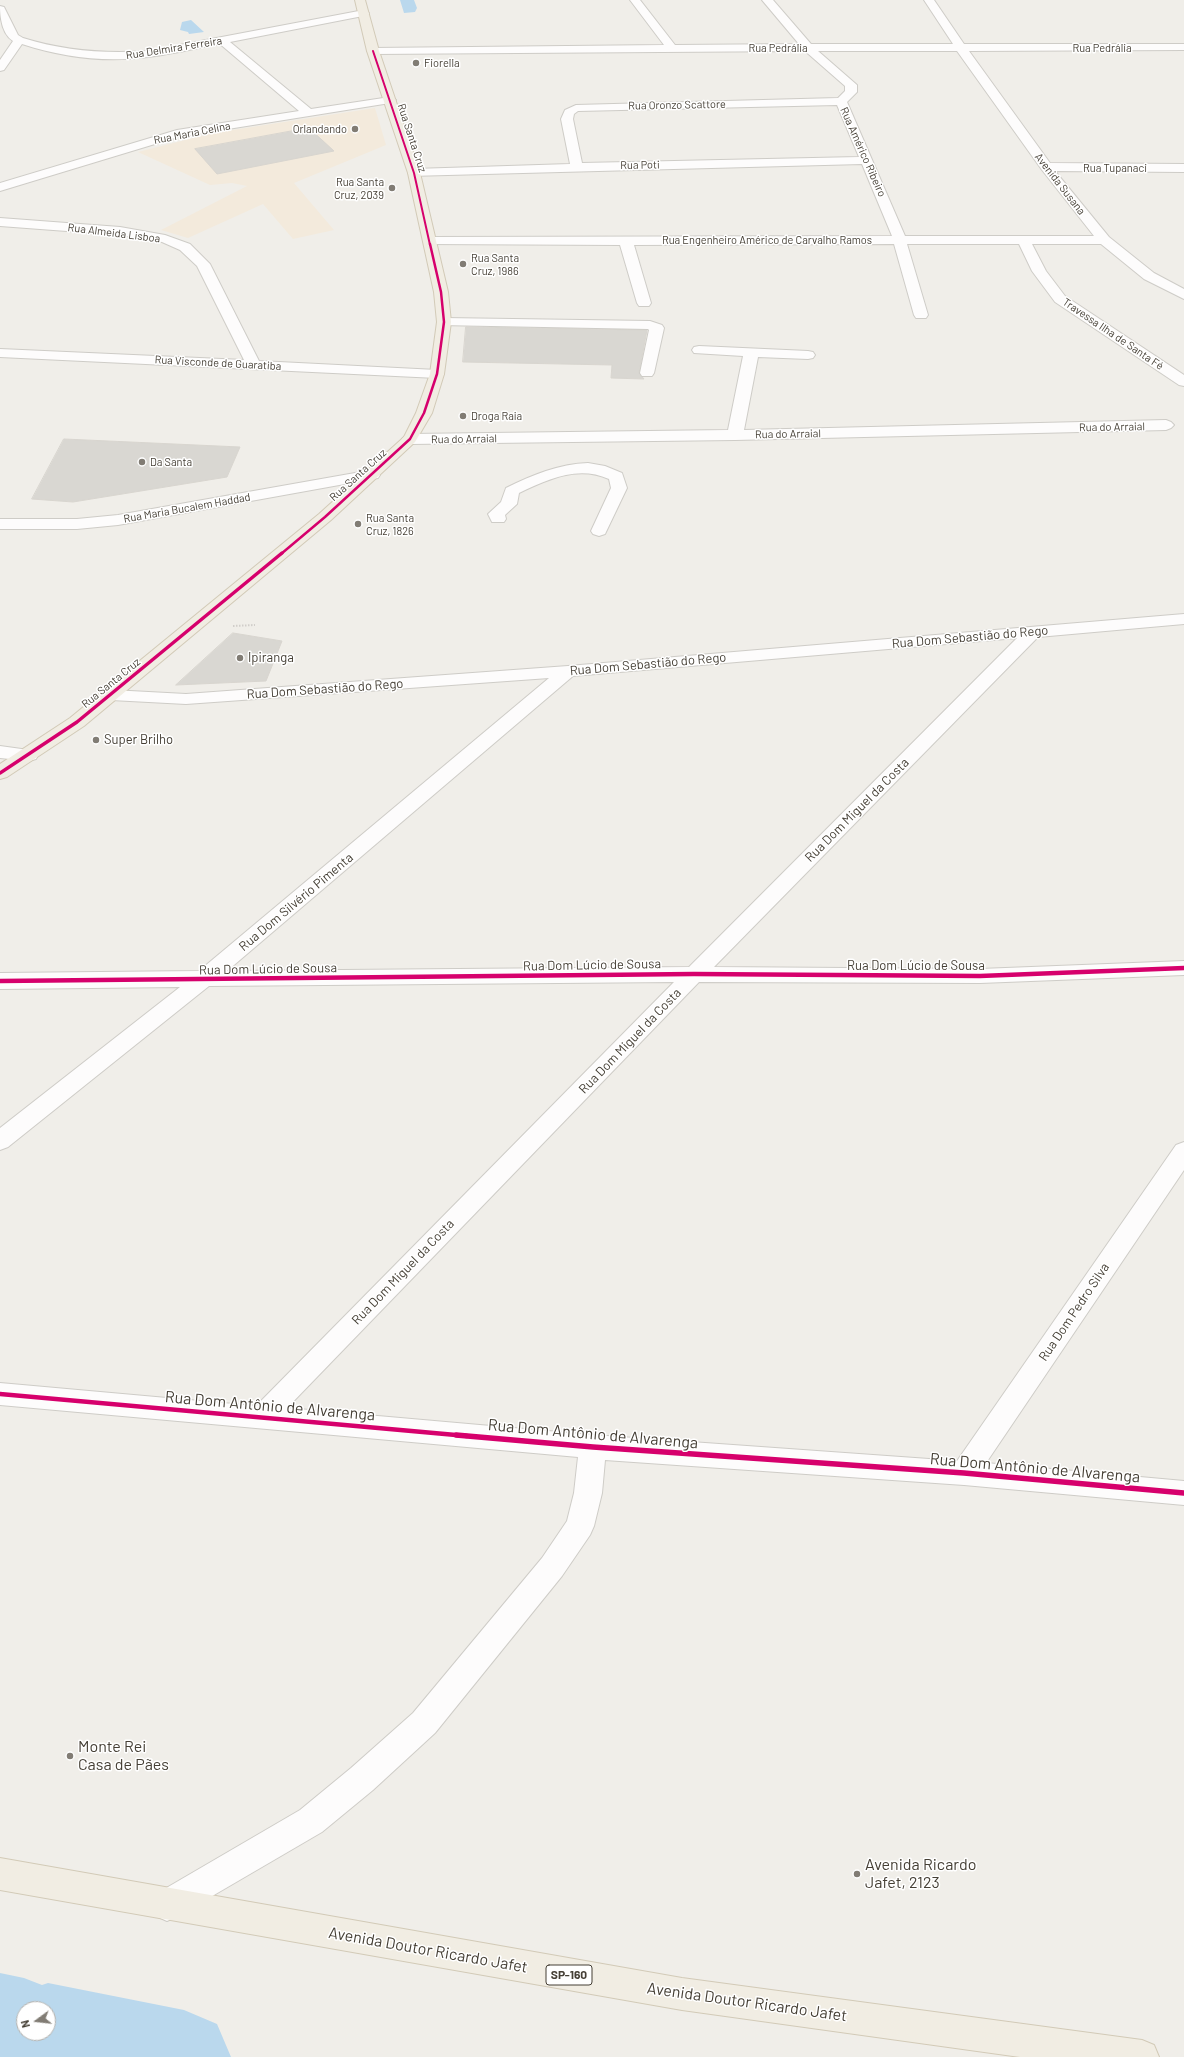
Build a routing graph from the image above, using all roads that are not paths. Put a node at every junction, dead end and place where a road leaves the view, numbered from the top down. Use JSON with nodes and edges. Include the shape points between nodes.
{"nodes":[{"id":1,"x":360,"y":0,"type":"edge"},
{"id":2,"x":635,"y":0,"type":"edge"},
{"id":3,"x":767,"y":0,"type":"edge"},
{"id":4,"x":929,"y":0,"type":"edge"},
{"id":5,"x":0,"y":9,"type":"edge"},
{"id":6,"x":364,"y":13,"type":"junction"},
{"id":7,"x":16,"y":38,"type":"junction"},
{"id":8,"x":0,"y":39,"type":"edge"},
{"id":9,"x":223,"y":41,"type":"junction"},
{"id":10,"x":1184,"y":47,"type":"edge"},
{"id":11,"x":672,"y":48,"type":"junction"},
{"id":12,"x":808,"y":48,"type":"junction"},
{"id":13,"x":961,"y":48,"type":"junction"},
{"id":14,"x":373,"y":51,"type":"junction"},
{"id":15,"x":0,"y":68,"type":"edge"},
{"id":16,"x":390,"y":100,"type":"junction"},
{"id":17,"x":841,"y":101,"type":"junction"},
{"id":18,"x":308,"y":113,"type":"junction"},
{"id":19,"x":867,"y":160,"type":"junction"},
{"id":20,"x":577,"y":167,"type":"junction"},
{"id":21,"x":1046,"y":167,"type":"junction"},
{"id":22,"x":1184,"y":168,"type":"edge"},
{"id":23,"x":414,"y":172,"type":"junction"},
{"id":24,"x":0,"y":187,"type":"edge"},
{"id":25,"x":0,"y":222,"type":"edge"},
{"id":26,"x":899,"y":239,"type":"junction"},
{"id":27,"x":430,"y":240,"type":"junction"},
{"id":28,"x":1024,"y":240,"type":"junction"},
{"id":29,"x":1104,"y":240,"type":"junction"},
{"id":30,"x":626,"y":241,"type":"junction"},
{"id":31,"x":1184,"y":295,"type":"edge"},
{"id":32,"x":644,"y":303,"type":"dead end"},
{"id":33,"x":921,"y":314,"type":"dead end"},
{"id":34,"x":444,"y":322,"type":"junction"},
{"id":35,"x":699,"y":350,"type":"dead end"},
{"id":36,"x":0,"y":353,"type":"edge"},
{"id":37,"x":751,"y":354,"type":"junction"},
{"id":38,"x":808,"y":355,"type":"dead end"},
{"id":39,"x":253,"y":364,"type":"junction"},
{"id":40,"x":647,"y":373,"type":"dead end"},
{"id":41,"x":437,"y":374,"type":"junction"},
{"id":42,"x":1184,"y":382,"type":"edge"},
{"id":43,"x":1166,"y":425,"type":"dead end"},
{"id":44,"x":735,"y":435,"type":"junction"},
{"id":45,"x":410,"y":439,"type":"junction"},
{"id":46,"x":372,"y":475,"type":"junction"},
{"id":47,"x":498,"y":519,"type":"dead end"},
{"id":48,"x":0,"y":524,"type":"edge"},
{"id":49,"x":599,"y":531,"type":"dead end"},
{"id":50,"x":1184,"y":619,"type":"edge"},
{"id":51,"x":1034,"y":631,"type":"junction"},
{"id":52,"x":568,"y":671,"type":"junction"},
{"id":53,"x":111,"y":695,"type":"junction"},
{"id":54,"x":0,"y":752,"type":"edge"},
{"id":55,"x":29,"y":755,"type":"junction"},
{"id":56,"x":0,"y":774,"type":"edge"},
{"id":57,"x":1184,"y":968,"type":"edge"},
{"id":58,"x":694,"y":974,"type":"junction"},
{"id":59,"x":204,"y":980,"type":"junction"},
{"id":60,"x":0,"y":981,"type":"edge"},
{"id":61,"x":0,"y":1141,"type":"edge"},
{"id":62,"x":1184,"y":1152,"type":"edge"},
{"id":63,"x":0,"y":1394,"type":"edge"},
{"id":64,"x":261,"y":1418,"type":"junction"},
{"id":65,"x":593,"y":1447,"type":"junction"},
{"id":66,"x":964,"y":1474,"type":"junction"},
{"id":67,"x":1184,"y":1493,"type":"edge"},
{"id":68,"x":0,"y":1874,"type":"edge"},
{"id":69,"x":167,"y":1905,"type":"junction"},
{"id":70,"x":1142,"y":2057,"type":"edge"}],
"edges":[{"from":1,"to":6,"type":"main road","name":"Rua Santa Cruz"},
{"from":2,"to":11,"type":"street"},
{"from":3,"to":12,"type":"street","name":"Rua Américo Ribeiro"},
{"from":4,"to":13,"type":"street","name":"Avenida Susana"},
{"from":5,"to":7,"type":"street"},
{"from":6,"to":9,"type":"street","name":"Rua Delmira Ferreira"},
{"from":6,"to":14,"type":"main road","name":"Rua Santa Cruz"},
{"from":7,"to":8,"type":"street"},
{"from":7,"to":9,"type":"street","name":"Rua Delmira Ferreira","via":[[54,52],[116,57]]},
{"from":7,"to":15,"type":"street"},
{"from":9,"to":18,"type":"street"},
{"from":10,"to":13,"type":"street","name":"Rua Pedrália"},
{"from":11,"to":12,"type":"street","name":"Rua Pedrália"},
{"from":11,"to":14,"type":"street","name":"Rua Pedrália"},
{"from":12,"to":13,"type":"street","name":"Rua Pedrália"},
{"from":12,"to":17,"type":"street","name":"Rua Américo Ribeiro","via":[[851,85],[851,92]]},
{"from":13,"to":21,"type":"street","name":"Avenida Susana"},
{"from":14,"to":16,"type":"main road","name":"Rua Santa Cruz"},
{"from":16,"to":18,"type":"street","name":"Rua Maria Celina"},
{"from":16,"to":23,"type":"main road","name":"Rua Santa Cruz"},
{"from":17,"to":19,"type":"street","name":"Rua Américo Ribeiro"},
{"from":17,"to":20,"type":"street","name":"Rua Oronzo Scattore","via":[[576,108],[569,112],[567,118]]},
{"from":18,"to":24,"type":"street","name":"Rua Maria Celina","via":[[177,134]]},
{"from":19,"to":20,"type":"street","name":"Rua Poti"},
{"from":19,"to":26,"type":"street","name":"Rua Américo Ribeiro"},
{"from":20,"to":23,"type":"street","name":"Rua Poti"},
{"from":21,"to":22,"type":"street","name":"Rua Tupanaci"},
{"from":21,"to":29,"type":"street","name":"Avenida Susana"},
{"from":23,"to":27,"type":"main road","name":"Rua Santa Cruz"},
{"from":25,"to":39,"type":"street","name":"Rua Almeida Lisboa","via":[[120,231],[165,239],[185,247],[203,264],[213,281]]},
{"from":26,"to":28,"type":"street","name":"Rua Engenheiro Américo de Carvalho Ramos"},
{"from":26,"to":30,"type":"street","name":"Rua Engenheiro Américo de Carvalho Ramos"},
{"from":26,"to":33,"type":"street","name":"Rua Américo Ribeiro"},
{"from":27,"to":30,"type":"street","name":"Rua Engenheiro Américo de Carvalho Ramos"},
{"from":27,"to":34,"type":"main road","name":"Rua Santa Cruz","via":[[442,292]]},
{"from":28,"to":29,"type":"street","name":"Rua Engenheiro Américo de Carvalho Ramos"},
{"from":28,"to":42,"type":"street","name":"Travessa Ilha de Santa Fé","via":[[1046,285],[1060,299]]},
{"from":29,"to":31,"type":"street","name":"Avenida Susana","via":[[1149,276]]},
{"from":30,"to":32,"type":"street"},
{"from":34,"to":40,"type":"street","via":[[650,325],[657,328]]},
{"from":34,"to":41,"type":"main road","name":"Rua Santa Cruz"},
{"from":35,"to":37,"type":"street"},
{"from":36,"to":39,"type":"street","name":"Rua Visconde de Guaratiba"},
{"from":37,"to":38,"type":"street"},
{"from":37,"to":44,"type":"street"},
{"from":39,"to":41,"type":"street","name":"Rua Visconde de Guaratiba"},
{"from":41,"to":45,"type":"main road","name":"Rua Santa Cruz","via":[[424,414]]},
{"from":43,"to":44,"type":"street","name":"Rua do Arraial"},
{"from":44,"to":45,"type":"street","name":"Rua do Arraial"},
{"from":45,"to":46,"type":"main road","name":"Rua Santa Cruz"},
{"from":46,"to":48,"type":"street","name":"Rua Maria Bucalem Haddad","via":[[118,520],[77,524]]},
{"from":46,"to":53,"type":"main road","name":"Rua Santa Cruz"},
{"from":47,"to":49,"type":"street","via":[[496,514],[509,504],[512,490],[516,488],[568,469],[598,469],[616,476],[619,488]]},
{"from":50,"to":51,"type":"street","name":"Rua Dom Sebastião do Rego"},
{"from":51,"to":52,"type":"street","name":"Rua Dom Sebastião do Rego"},
{"from":51,"to":58,"type":"street","name":"Rua Dom Miguel da Costa"},
{"from":52,"to":53,"type":"street","name":"Rua Dom Sebastião do Rego","via":[[186,699]]},
{"from":52,"to":59,"type":"street","name":"Rua Dom Silvério Pimenta"},
{"from":53,"to":55,"type":"main road","name":"Rua Santa Cruz"},
{"from":54,"to":55,"type":"street"},
{"from":55,"to":56,"type":"main road","name":"Rua Santa Cruz"},
{"from":57,"to":58,"type":"street","name":"Rua Dom Lúcio de Sousa","via":[[980,976]]},
{"from":58,"to":59,"type":"street","name":"Rua Dom Lúcio de Sousa"},
{"from":58,"to":64,"type":"street","name":"Rua Dom Miguel da Costa"},
{"from":59,"to":60,"type":"street","name":"Rua Dom Lúcio de Sousa"},
{"from":59,"to":61,"type":"street","name":"Rua Dom Silvério Pimenta"},
{"from":62,"to":66,"type":"street","name":"Rua Dom Pedro Silva"},
{"from":63,"to":64,"type":"street","name":"Rua Dom Antônio de Alvarenga"},
{"from":64,"to":65,"type":"street","name":"Rua Dom Antônio de Alvarenga"},
{"from":65,"to":66,"type":"street","name":"Rua Dom Antônio de Alvarenga"},
{"from":65,"to":69,"type":"street","via":[[588,1493],[580,1526],[547,1573],[424,1723],[362,1779],[310,1821]]},
{"from":66,"to":67,"type":"street","name":"Rua Dom Antônio de Alvarenga"},
{"from":68,"to":69,"type":"main road","name":"Avenida Doutor Ricardo Jafet","number":"SP-160"},
{"from":69,"to":70,"type":"main road","name":"Avenida Doutor Ricardo Jafet","number":"SP-160","via":[[682,1994]]}]}
